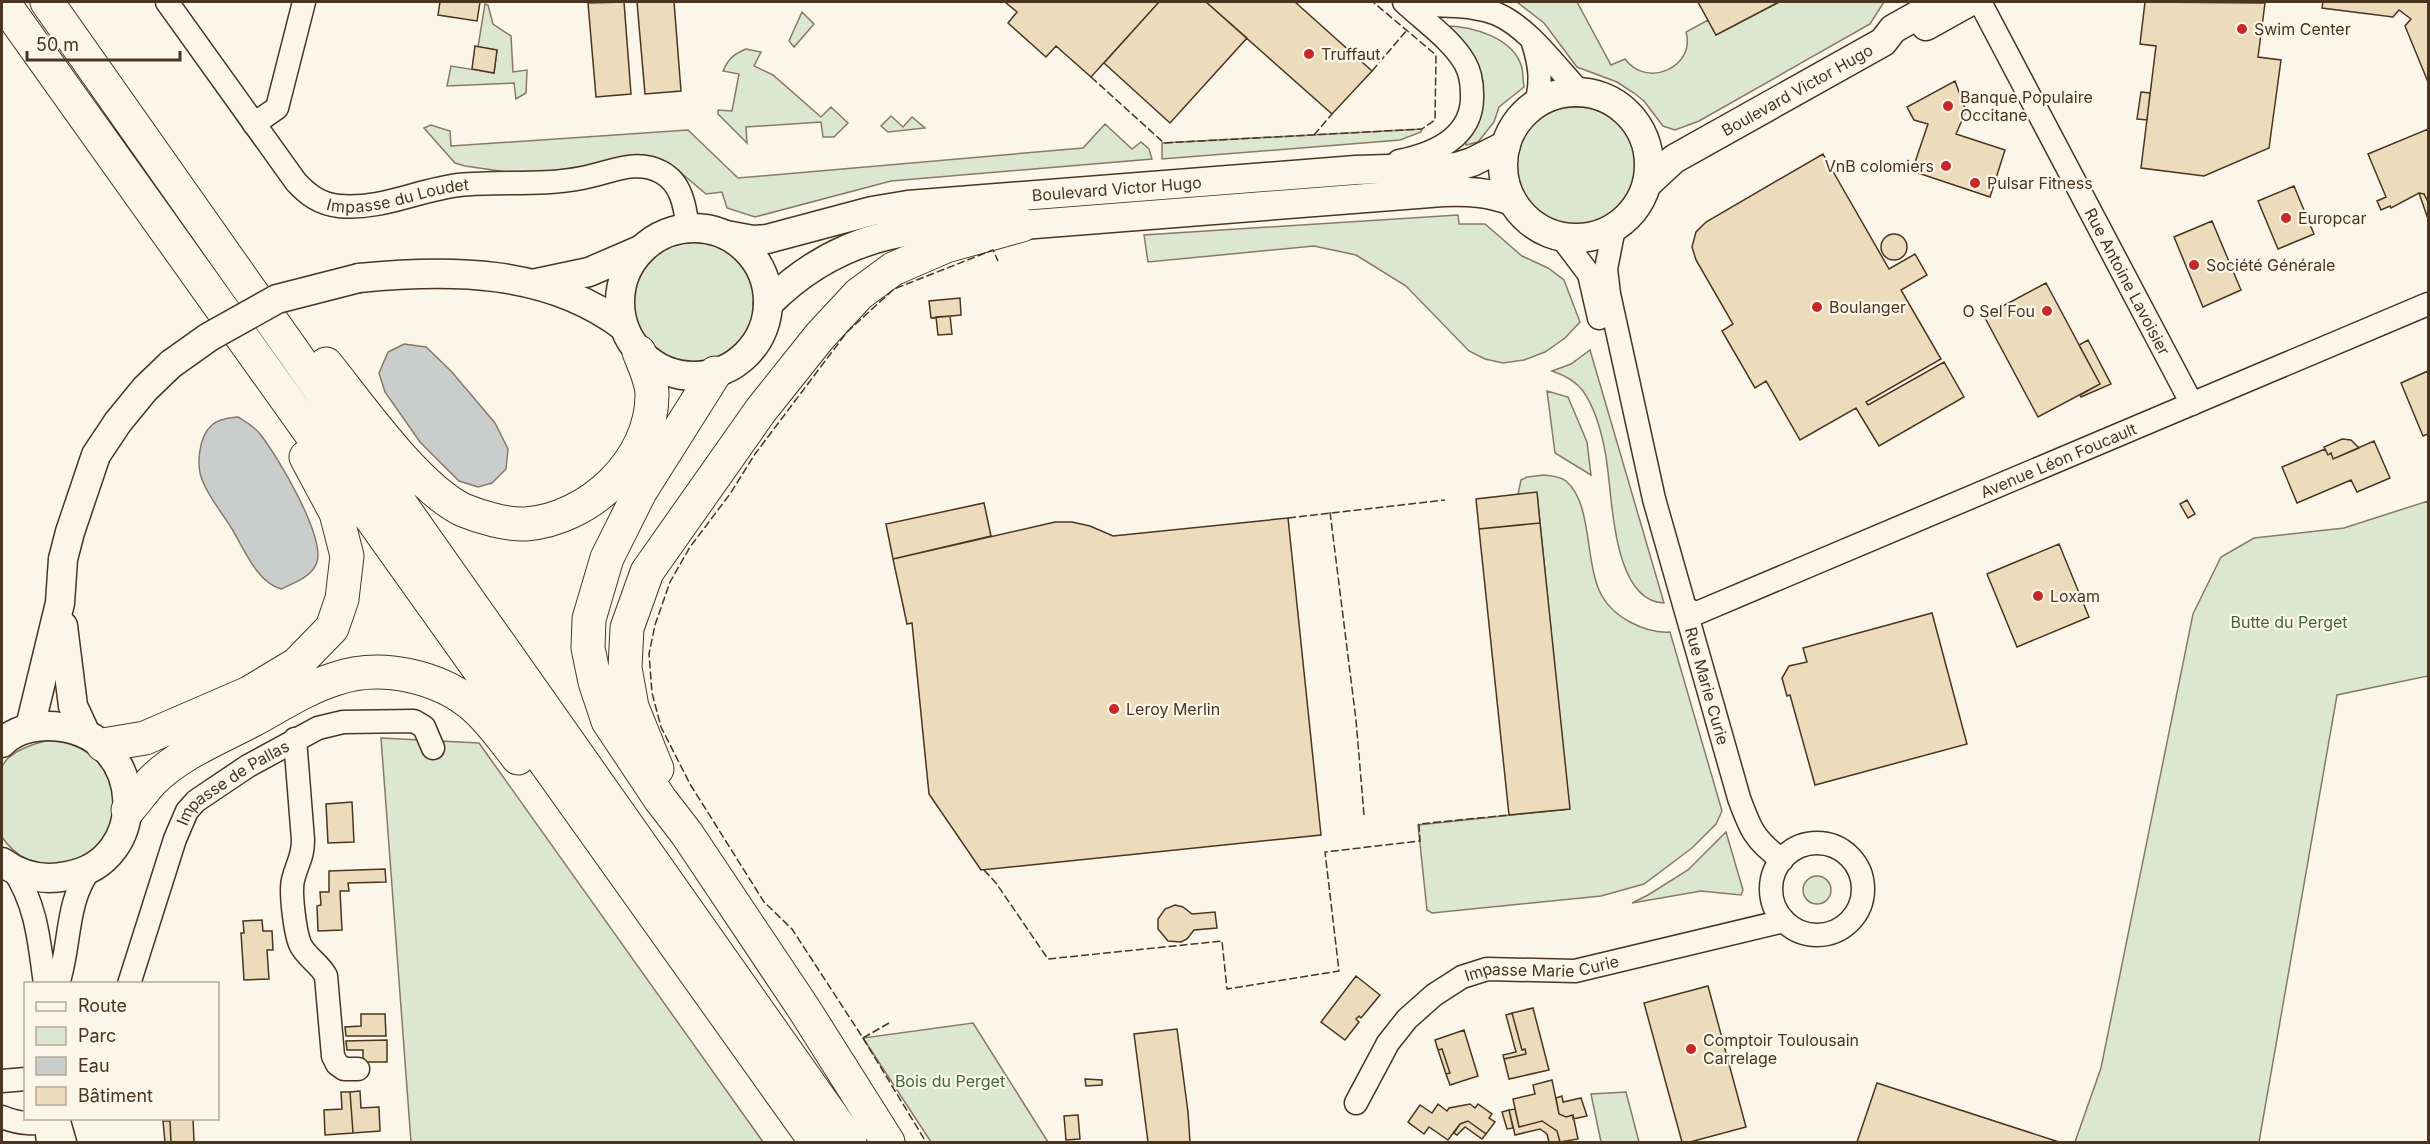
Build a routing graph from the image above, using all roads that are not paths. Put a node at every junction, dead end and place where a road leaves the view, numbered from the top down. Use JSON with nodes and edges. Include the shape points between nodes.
{"nodes":[{"id":1,"x":3,"y":2,"type":"edge"},
{"id":2,"x":47,"y":2,"type":"edge"},
{"id":3,"x":167,"y":2,"type":"edge"},
{"id":4,"x":304,"y":2,"type":"edge"},
{"id":5,"x":1404,"y":2,"type":"edge"},
{"id":6,"x":1415,"y":2,"type":"edge"},
{"id":7,"x":1940,"y":2,"type":"edge"},
{"id":8,"x":1969,"y":2,"type":"edge"},
{"id":9,"x":1980,"y":2,"type":"edge"},
{"id":10,"x":1532,"y":42,"type":"junction"},
{"id":11,"x":1883,"y":42,"type":"junction"},
{"id":12,"x":1580,"y":92,"type":"junction"},
{"id":13,"x":1536,"y":104,"type":"junction"},
{"id":14,"x":254,"y":124,"type":"junction"},
{"id":15,"x":1643,"y":137,"type":"junction"},
{"id":16,"x":1712,"y":138,"type":"junction"},
{"id":17,"x":149,"y":145,"type":"junction"},
{"id":18,"x":1506,"y":145,"type":"junction"},
{"id":19,"x":1356,"y":170,"type":"junction"},
{"id":20,"x":1647,"y":184,"type":"junction"},
{"id":21,"x":1512,"y":201,"type":"junction"},
{"id":22,"x":1022,"y":225,"type":"junction"},
{"id":23,"x":688,"y":228,"type":"junction"},
{"id":24,"x":1614,"y":228,"type":"junction"},
{"id":25,"x":726,"y":235,"type":"junction"},
{"id":26,"x":1561,"y":237,"type":"junction"},
{"id":27,"x":640,"y":250,"type":"junction"},
{"id":28,"x":197,"y":276,"type":"junction"},
{"id":29,"x":534,"y":284,"type":"junction"},
{"id":30,"x":768,"y":304,"type":"junction"},
{"id":31,"x":2428,"y":304,"type":"edge"},
{"id":32,"x":631,"y":339,"type":"junction"},
{"id":33,"x":716,"y":373,"type":"junction"},
{"id":34,"x":2192,"y":404,"type":"junction"},
{"id":35,"x":1654,"y":499,"type":"junction"},
{"id":36,"x":60,"y":603,"type":"junction"},
{"id":37,"x":1686,"y":609,"type":"junction"},
{"id":38,"x":30,"y":727,"type":"junction"},
{"id":39,"x":94,"y":738,"type":"junction"},
{"id":40,"x":295,"y":739,"type":"junction"},
{"id":41,"x":2,"y":743,"type":"edge"},
{"id":42,"x":433,"y":748,"type":"dead end"},
{"id":43,"x":128,"y":810,"type":"junction"},
{"id":44,"x":687,"y":834,"type":"junction"},
{"id":45,"x":1782,"y":860,"type":"junction"},
{"id":46,"x":7,"y":866,"type":"edge"},
{"id":47,"x":90,"y":869,"type":"junction"},
{"id":48,"x":638,"y":894,"type":"junction"},
{"id":49,"x":1784,"y":921,"type":"junction"},
{"id":50,"x":45,"y":982,"type":"edge"},
{"id":51,"x":58,"y":982,"type":"edge"},
{"id":52,"x":130,"y":982,"type":"edge"},
{"id":53,"x":358,"y":1069,"type":"dead end"},
{"id":54,"x":24,"y":1079,"type":"edge"},
{"id":55,"x":2,"y":1081,"type":"edge"},
{"id":56,"x":1356,"y":1103,"type":"dead end"},
{"id":57,"x":2,"y":1117,"type":"edge"},
{"id":58,"x":50,"y":1124,"type":"edge"},
{"id":59,"x":65,"y":1143,"type":"edge"},
{"id":60,"x":816,"y":1143,"type":"edge"},
{"id":61,"x":850,"y":1143,"type":"edge"},
{"id":62,"x":888,"y":1143,"type":"edge"}],
"edges":[{"from":1,"to":28,"type":"highway"},
{"from":2,"to":17,"type":"highway"},
{"from":3,"to":14,"type":"street","name":"Impasse du Loudet"},
{"from":4,"to":14,"type":"street","via":[[277,108]]},
{"from":5,"to":19,"type":"street","via":[[1455,48],[1467,65],[1472,84],[1471,108],[1464,127],[1436,151]]},
{"from":6,"to":10,"type":"street","via":[[1497,13]]},
{"from":7,"to":11,"type":"main road","name":"Boulevard Victor Hugo","via":[[1893,29]]},
{"from":8,"to":11,"type":"main road","name":"Boulevard Victor Hugo","via":[[1899,40]]},
{"from":9,"to":34,"type":"street","name":"Rue Antoine Lavoisier"},
{"from":10,"to":12,"type":"street"},
{"from":10,"to":13,"type":"street","via":[[1540,67],[1541,87]]},
{"from":11,"to":16,"type":"main road","name":"Boulevard Victor Hugo"},
{"from":12,"to":13,"type":"main road","via":[[1557,94]]},
{"from":12,"to":15,"type":"main road","via":[[1611,101],[1636,122]]},
{"from":13,"to":18,"type":"main road","via":[[1512,129]]},
{"from":14,"to":23,"type":"street","name":"Impasse du Loudet","via":[[296,182],[315,199],[328,204],[389,202],[460,185],[573,180],[638,165],[664,174],[676,185],[685,205]]},
{"from":15,"to":16,"type":"main road","name":"Boulevard Victor Hugo","via":[[1659,144],[1676,145]]},
{"from":15,"to":20,"type":"main road","via":[[1649,160]]},
{"from":16,"to":20,"type":"main road","name":"Boulevard Victor Hugo","via":[[1674,159]]},
{"from":17,"to":32,"type":"highway","via":[[391,444],[427,483],[462,509],[524,524],[557,518],[587,505],[610,484],[630,462],[650,417],[652,393]]},
{"from":17,"to":61,"type":"highway"},
{"from":18,"to":19,"type":"main road","name":"Boulevard Victor Hugo","via":[[1456,167]]},
{"from":18,"to":21,"type":"main road","via":[[1503,173]]},
{"from":19,"to":25,"type":"main road","name":"Boulevard Victor Hugo","via":[[936,201],[873,211],[767,240]]},
{"from":20,"to":24,"type":"main road","via":[[1635,209]]},
{"from":21,"to":22,"type":"main road","name":"Boulevard Victor Hugo","via":[[1470,191],[1443,192]]},
{"from":21,"to":26,"type":"main road","via":[[1533,225]]},
{"from":22,"to":30,"type":"main road","name":"Boulevard Victor Hugo","via":[[907,230],[866,240],[813,266]]},
{"from":22,"to":44,"type":"highway","via":[[946,246],[893,270],[859,294],[761,410],[647,572],[627,628],[625,668],[632,707]]},
{"from":23,"to":25,"type":"main road"},
{"from":23,"to":27,"type":"main road","via":[[670,231]]},
{"from":24,"to":26,"type":"main road","via":[[1583,238]]},
{"from":24,"to":35,"type":"street","name":"Rue Marie Curie","via":[[1606,269],[1609,294]]},
{"from":25,"to":30,"type":"main road","via":[[757,263]]},
{"from":26,"to":35,"type":"street","name":"Rue Marie Curie","via":[[1589,274],[1612,377]]},
{"from":27,"to":29,"type":"main road","via":[[590,272]]},
{"from":27,"to":32,"type":"main road","via":[[628,266],[621,286],[619,306]]},
{"from":28,"to":39,"type":"highway","via":[[336,513],[347,556],[342,599],[332,628],[297,664],[249,693],[145,738]]},
{"from":28,"to":48,"type":"highway"},
{"from":29,"to":32,"type":"main road","via":[[603,311]]},
{"from":29,"to":36,"type":"main road","bridge":true,"via":[[492,275],[409,273],[359,278],[277,300],[209,337],[171,364],[138,398],[96,455],[63,559]]},
{"from":30,"to":33,"type":"main road","via":[[758,339],[747,354]]},
{"from":31,"to":34,"type":"street","name":"Avenue Léon Foucault"},
{"from":32,"to":33,"type":"main road","via":[[650,362],[664,370],[698,376]]},
{"from":33,"to":44,"type":"highway","via":[[626,517],[607,558],[590,619],[588,648],[608,721]]},
{"from":34,"to":37,"type":"street","name":"Avenue Léon Foucault","via":[[1697,613]]},
{"from":35,"to":37,"type":"street","name":"Rue Marie Curie"},
{"from":36,"to":38,"type":"main road"},
{"from":36,"to":39,"type":"main road","via":[[71,698],[77,718]]},
{"from":37,"to":45,"type":"street","name":"Rue Marie Curie","via":[[1750,830]]},
{"from":38,"to":39,"type":"main road","via":[[51,725]]},
{"from":38,"to":41,"type":"main road"},
{"from":39,"to":43,"type":"main road","via":[[121,768],[128,789]]},
{"from":40,"to":42,"type":"street","name":"Impasse de Pallas","via":[[343,722],[414,721],[424,727]]},
{"from":40,"to":52,"type":"street","name":"Impasse de Pallas","via":[[210,791],[187,811]]},
{"from":40,"to":53,"type":"street","via":[[303,840],[303,856],[292,882],[297,933],[301,946],[326,976],[333,1056],[344,1069]]},
{"from":43,"to":47,"type":"main road","via":[[120,837],[104,859]]},
{"from":43,"to":48,"type":"highway","via":[[172,764],[212,741],[334,679],[358,673],[386,673],[451,690],[477,709],[596,856]]},
{"from":44,"to":62,"type":"highway"},
{"from":45,"to":49,"type":"street","via":[[1775,870],[1771,895]]},
{"from":45,"to":49,"type":"street","via":[[1806,845],[1825,844],[1838,849],[1857,867],[1863,893],[1852,918],[1831,933],[1804,933]]},
{"from":46,"to":47,"type":"main road","via":[[25,875],[55,879]]},
{"from":46,"to":50,"type":"street","via":[[26,889],[34,912]]},
{"from":47,"to":51,"type":"street","via":[[78,890],[70,918]]},
{"from":48,"to":60,"type":"highway"},
{"from":49,"to":56,"type":"street","name":"Impasse Marie Curie","via":[[1575,972],[1487,969],[1462,977],[1407,1019],[1388,1043]]},
{"from":54,"to":55,"type":"street"},
{"from":57,"to":58,"type":"street"},
{"from":58,"to":59,"type":"street"}]}
